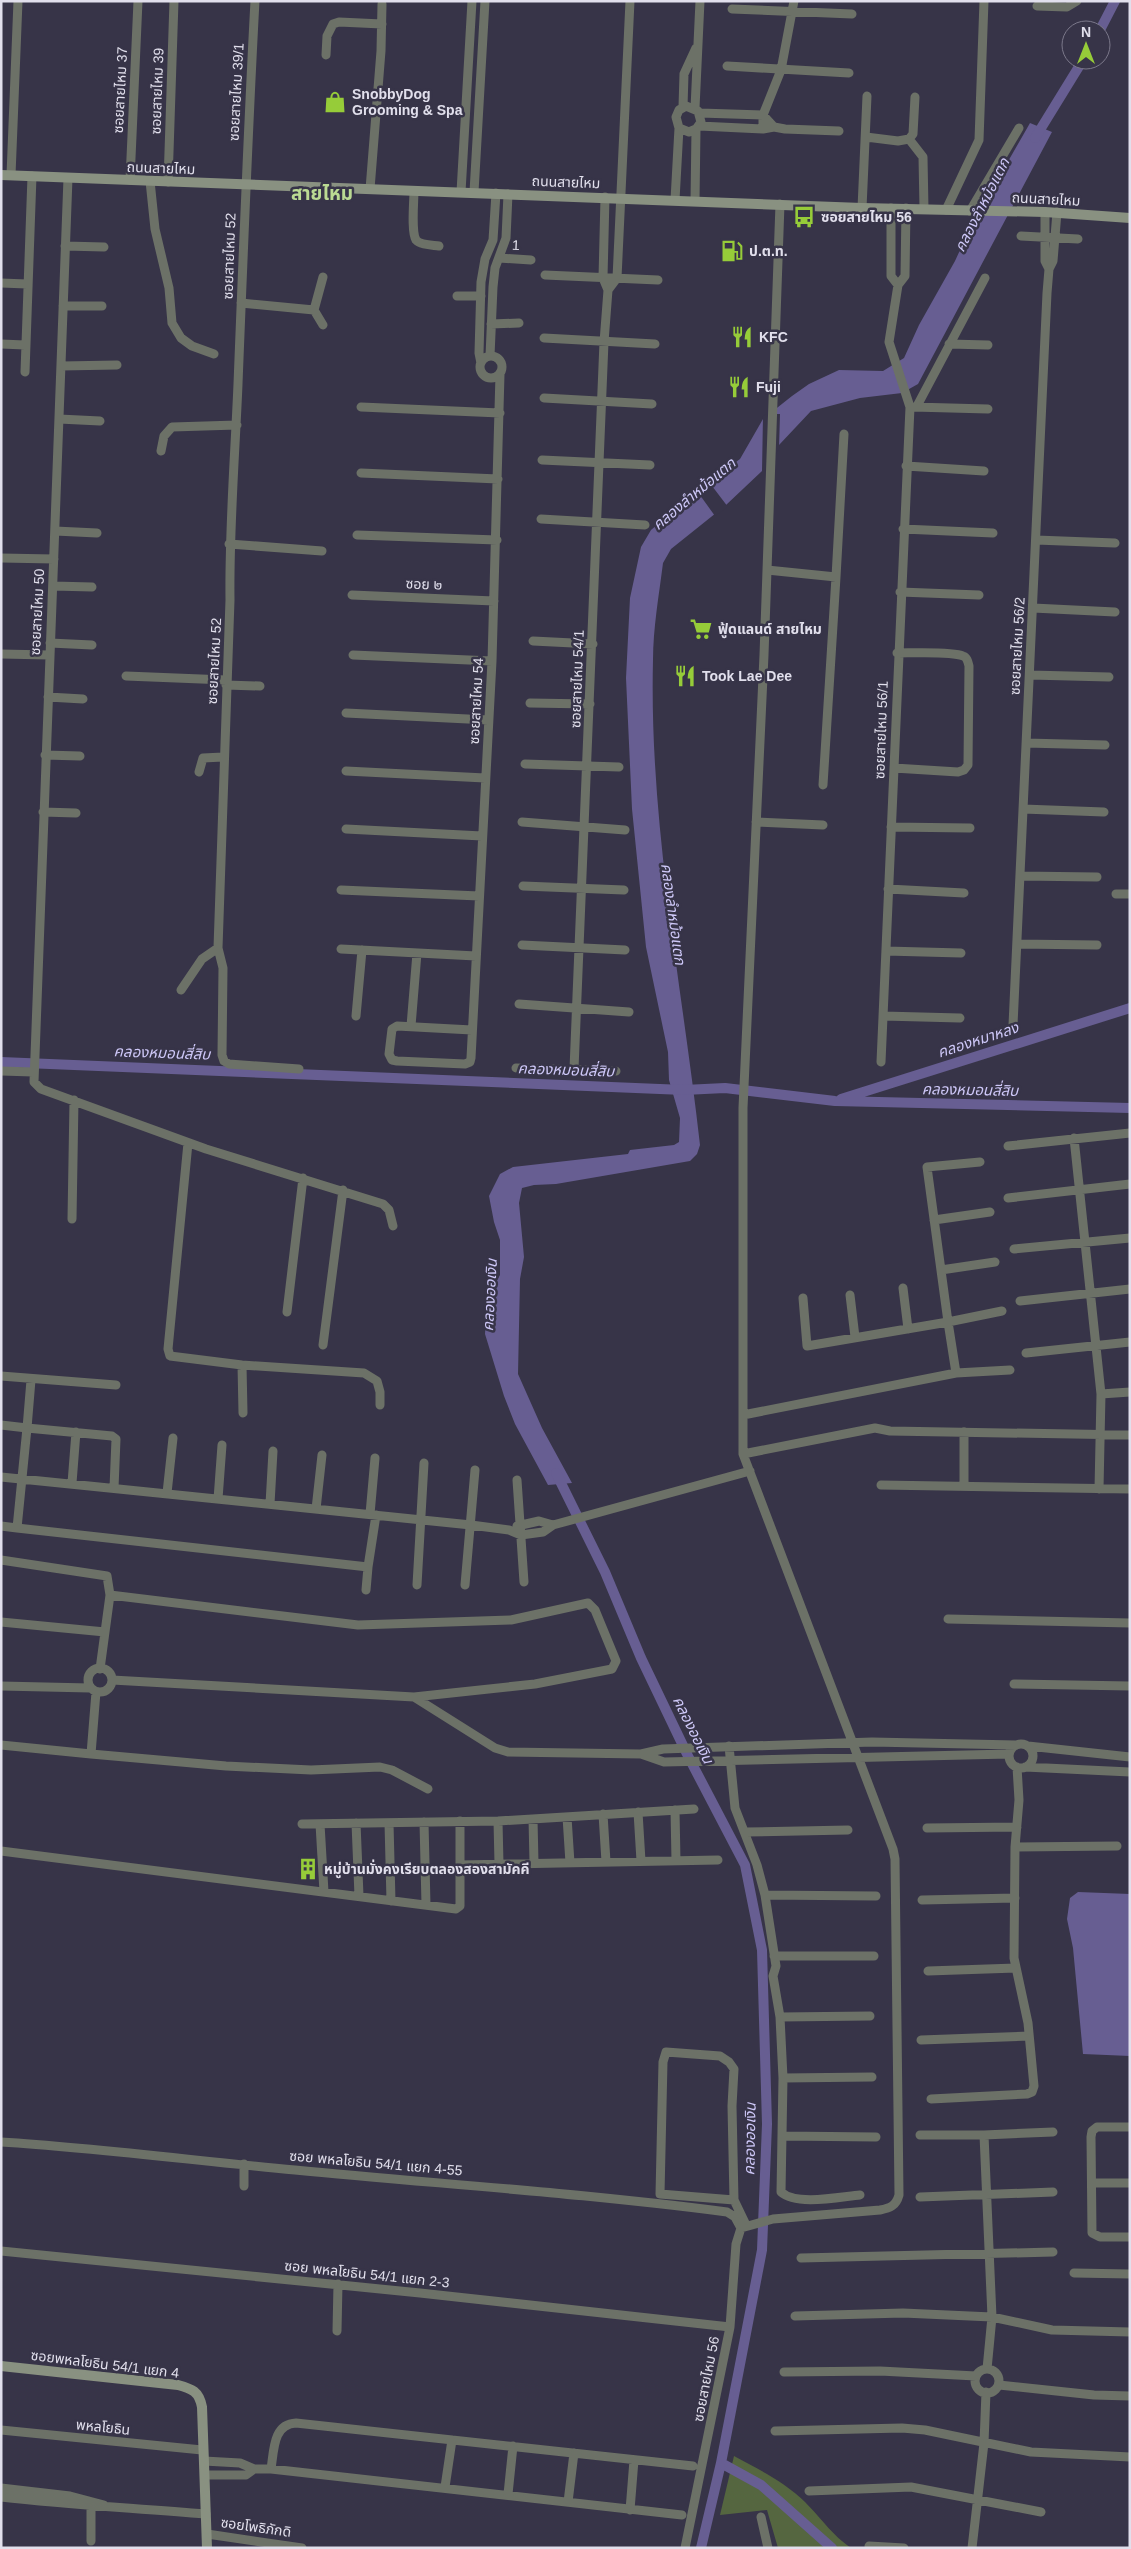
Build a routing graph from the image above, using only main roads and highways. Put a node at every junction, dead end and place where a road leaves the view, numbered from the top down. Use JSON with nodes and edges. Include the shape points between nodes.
{"nodes":[{"id":1,"x":6,"y":175,"type":"edge"},
{"id":2,"x":1130,"y":218,"type":"edge"},
{"id":3,"x":1,"y":2366,"type":"edge"},
{"id":4,"x":207,"y":2548,"type":"edge"}],
"edges":[{"from":1,"to":2,"type":"main road","name":"ถนนสายไหม","via":[[862,208],[1057,212]]},
{"from":3,"to":4,"type":"main road","name":"ซอยพหลโยธิน 54/1 แยก 4","via":[[193,2389],[202,2407]]}]}
